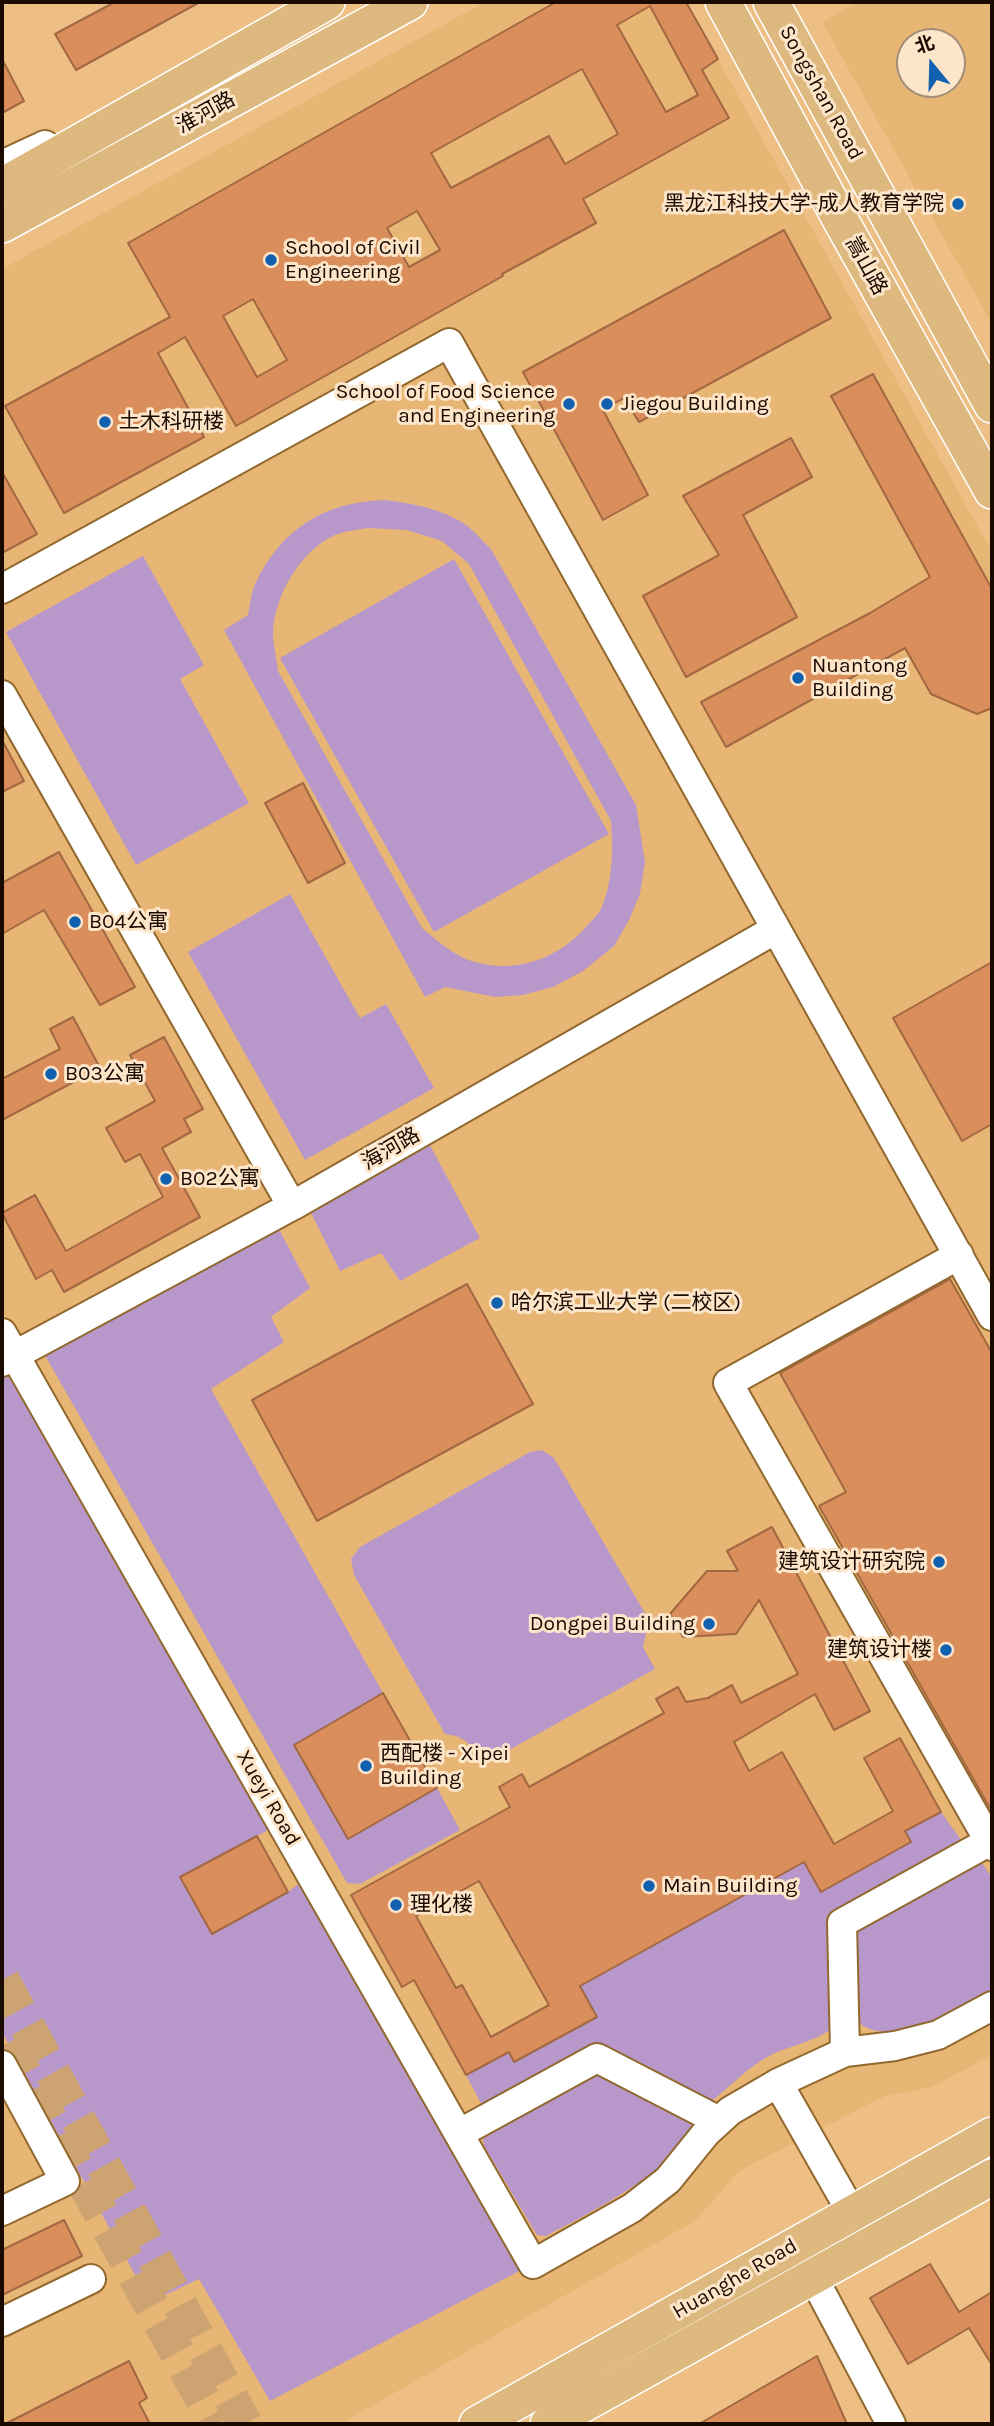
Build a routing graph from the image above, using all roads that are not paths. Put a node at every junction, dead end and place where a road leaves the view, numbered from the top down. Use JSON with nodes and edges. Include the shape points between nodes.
{"nodes":[{"id":1,"x":327,"y":2,"type":"edge"},
{"id":2,"x":410,"y":2,"type":"edge"},
{"id":3,"x":723,"y":2,"type":"edge"},
{"id":4,"x":771,"y":2,"type":"edge"},
{"id":5,"x":179,"y":86,"type":"junction"},
{"id":6,"x":196,"y":119,"type":"junction"},
{"id":7,"x":2,"y":165,"type":"edge"},
{"id":8,"x":2,"y":186,"type":"edge"},
{"id":9,"x":2,"y":225,"type":"edge"},
{"id":10,"x":2,"y":243,"type":"edge"},
{"id":11,"x":992,"y":405,"type":"edge"},
{"id":12,"x":992,"y":491,"type":"edge"},
{"id":13,"x":2,"y":589,"type":"edge"},
{"id":14,"x":2,"y":695,"type":"edge"},
{"id":15,"x":776,"y":929,"type":"junction"},
{"id":16,"x":292,"y":1206,"type":"junction"},
{"id":17,"x":958,"y":1255,"type":"junction"},
{"id":18,"x":992,"y":1316,"type":"edge"},
{"id":19,"x":6,"y":1350,"type":"edge"},
{"id":20,"x":991,"y":1843,"type":"edge"},
{"id":21,"x":992,"y":2006,"type":"edge"},
{"id":22,"x":845,"y":2052,"type":"junction"},
{"id":23,"x":2,"y":2065,"type":"edge"},
{"id":24,"x":778,"y":2083,"type":"junction"},
{"id":25,"x":719,"y":2121,"type":"junction"},
{"id":26,"x":460,"y":2133,"type":"junction"},
{"id":27,"x":992,"y":2134,"type":"edge"},
{"id":28,"x":992,"y":2177,"type":"edge"},
{"id":29,"x":2,"y":2211,"type":"edge"},
{"id":30,"x":852,"y":2213,"type":"junction"},
{"id":31,"x":813,"y":2277,"type":"junction"},
{"id":32,"x":91,"y":2279,"type":"dead end"},
{"id":33,"x":2,"y":2322,"type":"edge"},
{"id":34,"x":870,"y":2384,"type":"junction"},
{"id":35,"x":477,"y":2424,"type":"edge"},
{"id":36,"x":548,"y":2424,"type":"edge"},
{"id":37,"x":878,"y":2424,"type":"edge"},
{"id":38,"x":891,"y":2424,"type":"edge"}],
"edges":[{"from":1,"to":5,"type":"main road","name":"淮河路"},
{"from":2,"to":6,"type":"main road","name":"淮河路"},
{"from":3,"to":12,"type":"main road","name":"嵩山路"},
{"from":4,"to":11,"type":"main road","name":"Songshan Road"},
{"from":5,"to":7,"type":"street"},
{"from":5,"to":8,"type":"main road","name":"淮河路"},
{"from":6,"to":9,"type":"main road","name":"淮河路"},
{"from":6,"to":10,"type":"street"},
{"from":13,"to":15,"type":"street","via":[[450,343]]},
{"from":14,"to":16,"type":"street"},
{"from":15,"to":16,"type":"street","name":"海河路"},
{"from":15,"to":17,"type":"street"},
{"from":16,"to":19,"type":"street","name":"海河路"},
{"from":17,"to":18,"type":"street"},
{"from":17,"to":20,"type":"street","via":[[728,1383]]},
{"from":19,"to":26,"type":"street","name":"Xueyi Road"},
{"from":20,"to":22,"type":"street","via":[[842,1923]]},
{"from":21,"to":22,"type":"street","via":[[938,2035]]},
{"from":22,"to":24,"type":"street"},
{"from":23,"to":29,"type":"street","via":[[65,2181]]},
{"from":24,"to":25,"type":"street"},
{"from":24,"to":30,"type":"street"},
{"from":25,"to":26,"type":"street","via":[[597,2058]]},
{"from":25,"to":26,"type":"street","name":"Xueyi Road","via":[[668,2180],[632,2208],[533,2264]]},
{"from":27,"to":30,"type":"main road","name":"Huanghe Road"},
{"from":28,"to":31,"type":"main road","name":"Huanghe Road"},
{"from":30,"to":35,"type":"main road","name":"Huanghe Road"},
{"from":31,"to":34,"type":"street"},
{"from":31,"to":36,"type":"main road","name":"Huanghe Road"},
{"from":32,"to":33,"type":"street"},
{"from":34,"to":37,"type":"street"},
{"from":34,"to":38,"type":"street"}]}
